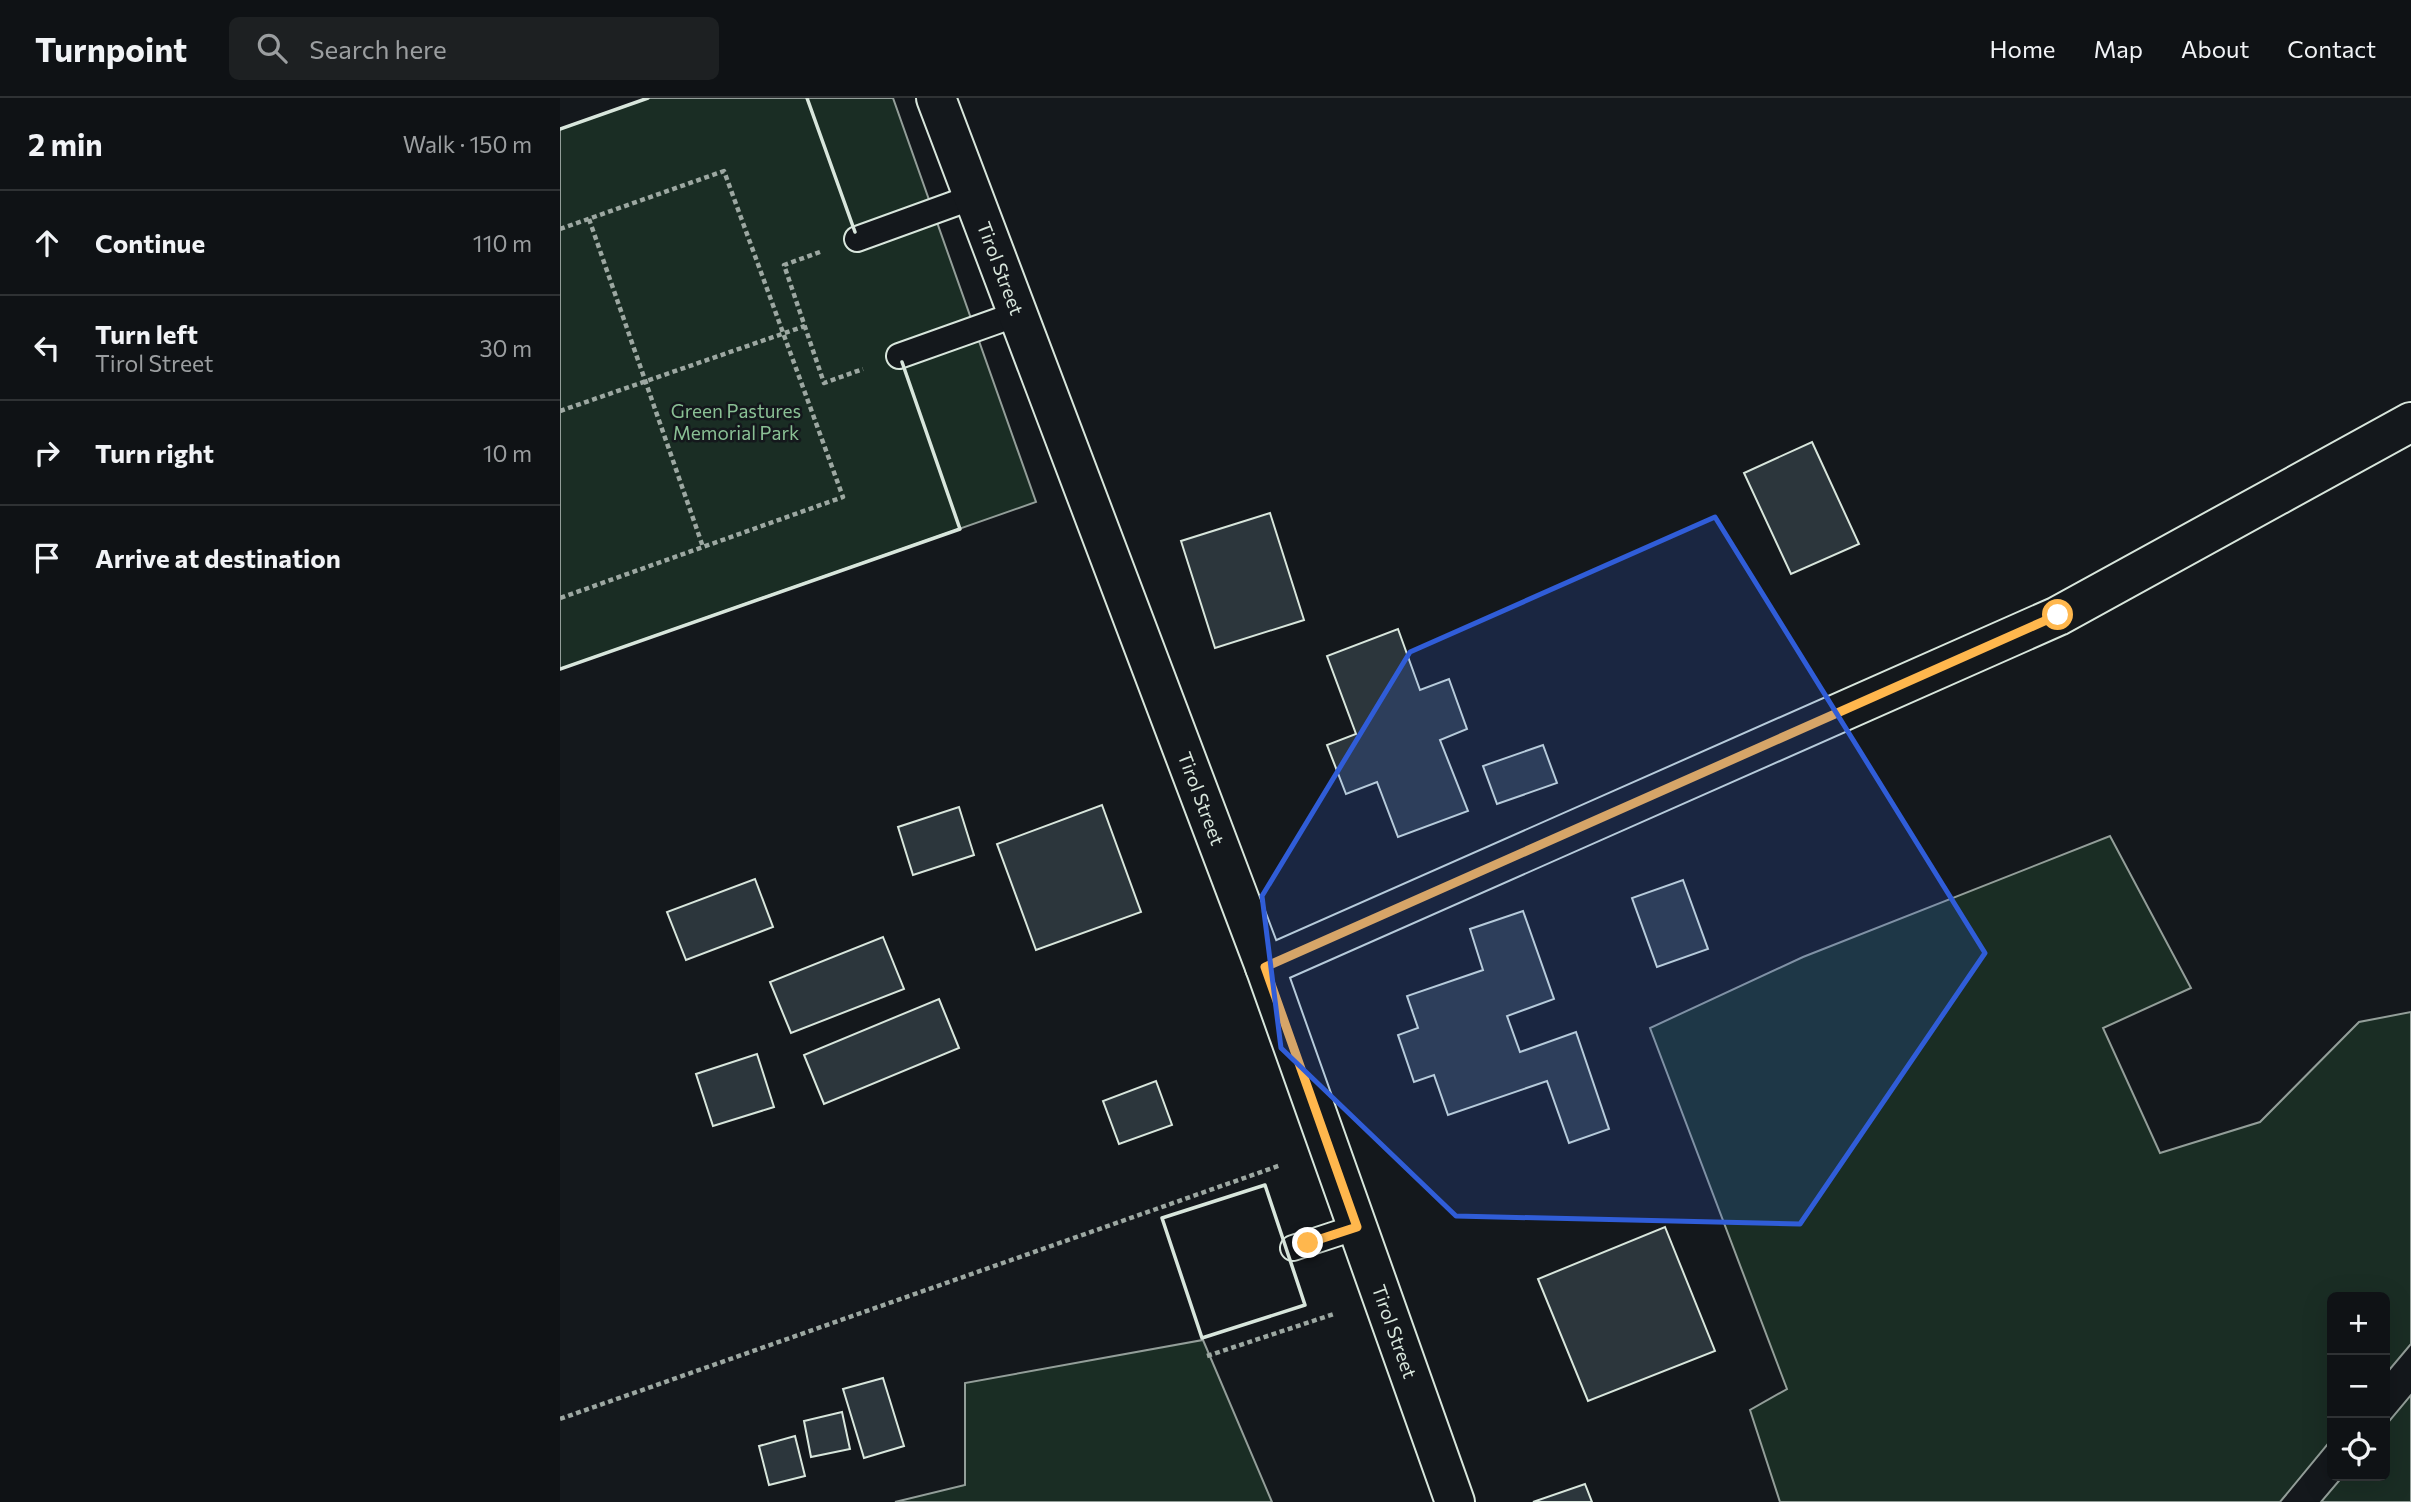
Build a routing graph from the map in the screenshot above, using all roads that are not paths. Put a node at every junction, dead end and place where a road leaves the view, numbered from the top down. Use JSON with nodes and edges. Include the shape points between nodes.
{"nodes":[{"id":1,"x":936,"y":98,"type":"edge"},
{"id":2,"x":972,"y":197,"type":"junction"},
{"id":3,"x":857,"y":239,"type":"dead end"},
{"id":4,"x":1017,"y":314,"type":"junction"},
{"id":5,"x":899,"y":356,"type":"dead end"},
{"id":6,"x":2411,"y":422,"type":"edge"},
{"id":7,"x":1265,"y":967,"type":"junction"},
{"id":8,"x":1357,"y":1227,"type":"junction"},
{"id":9,"x":1293,"y":1248,"type":"dead end"},
{"id":10,"x":1455,"y":1502,"type":"edge"}],
"edges":[{"from":1,"to":2,"type":"street","name":"Tirol Street"},
{"from":2,"to":3,"type":"lane"},
{"from":2,"to":4,"type":"street","name":"Tirol Street"},
{"from":4,"to":5,"type":"lane"},
{"from":4,"to":7,"type":"street","name":"Tirol Street"},
{"from":6,"to":7,"type":"street","via":[[2058,615]]},
{"from":7,"to":8,"type":"street","name":"Tirol Street"},
{"from":8,"to":9,"type":"lane"},
{"from":8,"to":10,"type":"street","name":"Tirol Street"}]}
